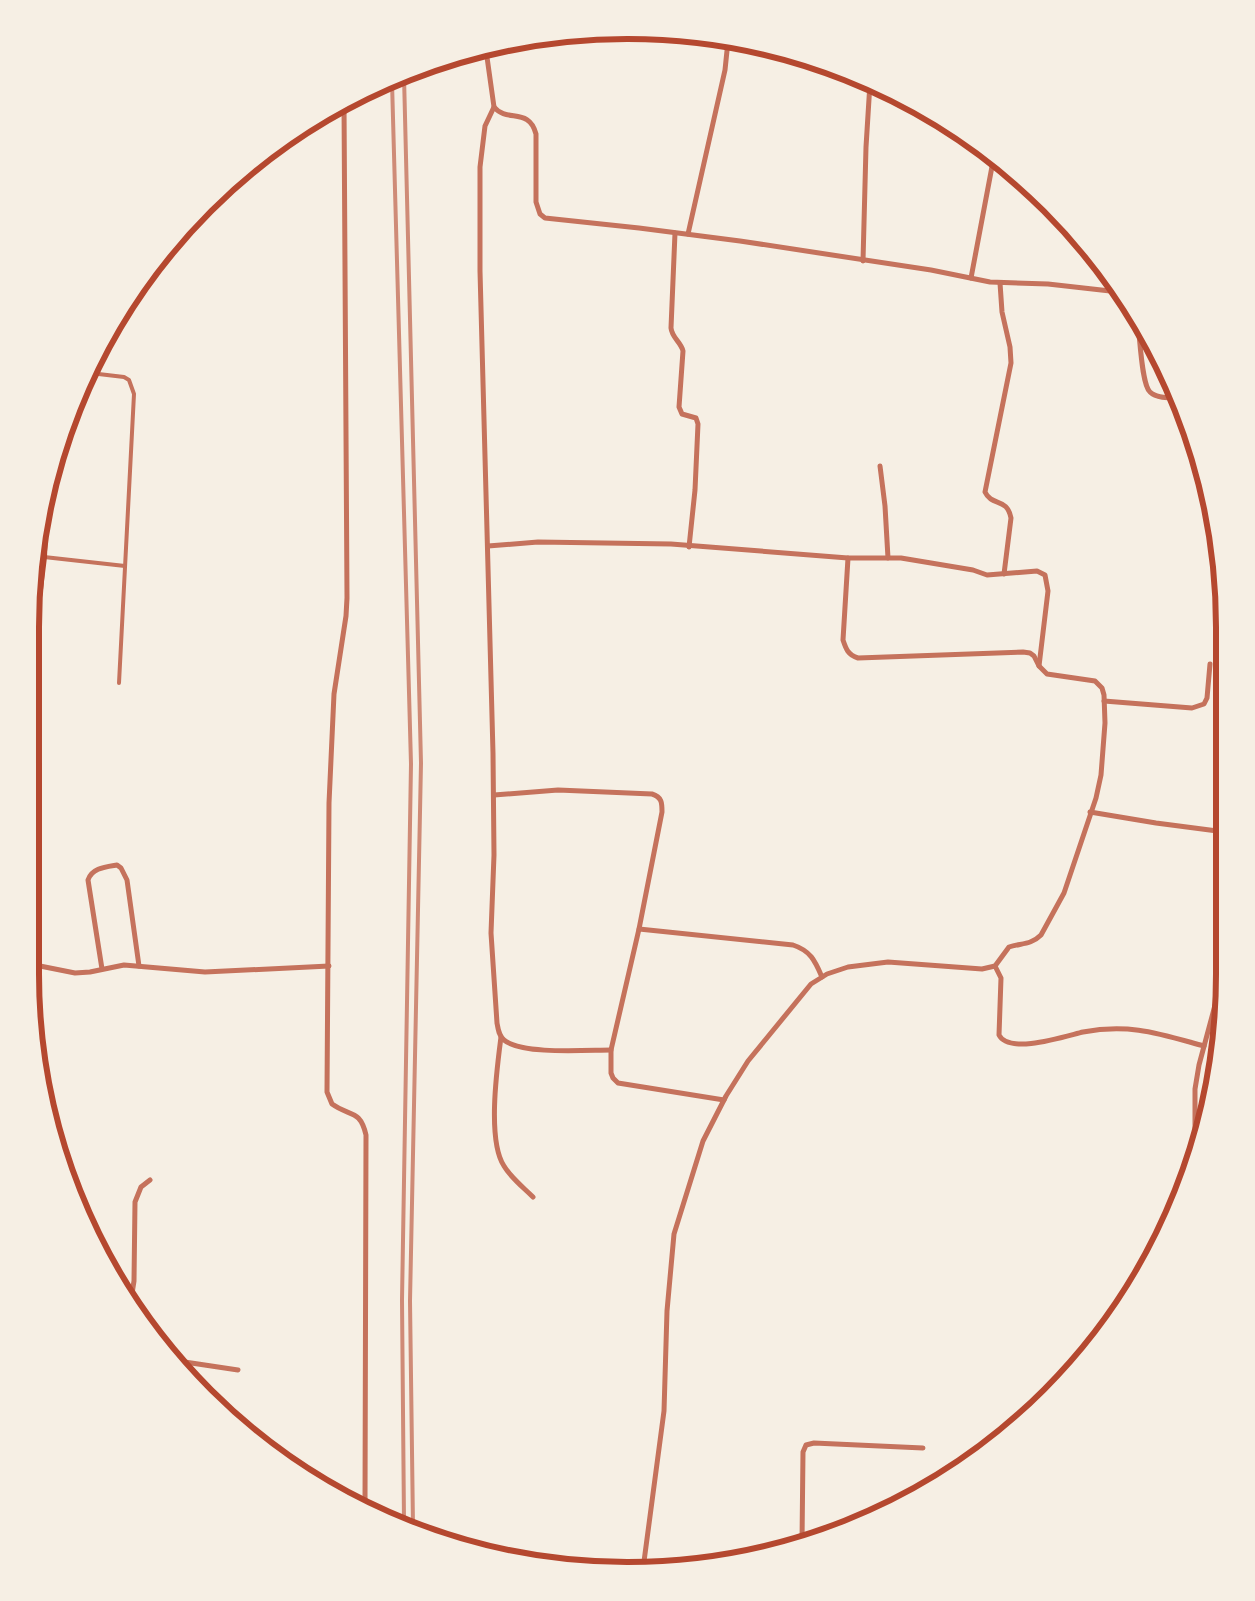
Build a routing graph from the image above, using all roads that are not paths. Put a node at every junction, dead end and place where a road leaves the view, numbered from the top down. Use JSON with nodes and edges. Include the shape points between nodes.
{"nodes":[{"id":1,"x":727,"y":48,"type":"edge"},
{"id":2,"x":487,"y":56,"type":"edge"},
{"id":3,"x":869,"y":91,"type":"edge"},
{"id":4,"x":494,"y":106,"type":"junction"},
{"id":5,"x":344,"y":112,"type":"edge"},
{"id":6,"x":992,"y":165,"type":"edge"},
{"id":7,"x":675,"y":232,"type":"junction"},
{"id":8,"x":688,"y":234,"type":"junction"},
{"id":9,"x":863,"y":260,"type":"junction"},
{"id":10,"x":972,"y":278,"type":"junction"},
{"id":11,"x":1000,"y":283,"type":"junction"},
{"id":12,"x":1111,"y":291,"type":"edge"},
{"id":13,"x":1141,"y":340,"type":"edge"},
{"id":14,"x":96,"y":374,"type":"edge"},
{"id":15,"x":1169,"y":397,"type":"edge"},
{"id":16,"x":880,"y":466,"type":"dead end"},
{"id":17,"x":488,"y":546,"type":"junction"},
{"id":18,"x":689,"y":546,"type":"junction"},
{"id":19,"x":43,"y":557,"type":"edge"},
{"id":20,"x":848,"y":558,"type":"junction"},
{"id":21,"x":888,"y":558,"type":"junction"},
{"id":22,"x":125,"y":566,"type":"junction"},
{"id":23,"x":1004,"y":574,"type":"junction"},
{"id":24,"x":1210,"y":664,"type":"dead end"},
{"id":25,"x":1039,"y":666,"type":"junction"},
{"id":26,"x":118,"y":683,"type":"dead end"},
{"id":27,"x":1104,"y":701,"type":"junction"},
{"id":28,"x":494,"y":795,"type":"junction"},
{"id":29,"x":1090,"y":812,"type":"junction"},
{"id":30,"x":1216,"y":831,"type":"edge"},
{"id":31,"x":639,"y":929,"type":"junction"},
{"id":32,"x":39,"y":966,"type":"edge"},
{"id":33,"x":139,"y":966,"type":"junction"},
{"id":34,"x":329,"y":966,"type":"junction"},
{"id":35,"x":995,"y":966,"type":"junction"},
{"id":36,"x":102,"y":969,"type":"junction"},
{"id":37,"x":822,"y":977,"type":"junction"},
{"id":38,"x":1215,"y":1004,"type":"edge"},
{"id":39,"x":501,"y":1037,"type":"junction"},
{"id":40,"x":1204,"y":1046,"type":"junction"},
{"id":41,"x":611,"y":1050,"type":"junction"},
{"id":42,"x":724,"y":1100,"type":"junction"},
{"id":43,"x":1196,"y":1127,"type":"edge"},
{"id":44,"x":150,"y":1180,"type":"dead end"},
{"id":45,"x":533,"y":1196,"type":"dead end"},
{"id":46,"x":132,"y":1292,"type":"edge"},
{"id":47,"x":185,"y":1362,"type":"edge"},
{"id":48,"x":238,"y":1370,"type":"dead end"},
{"id":49,"x":922,"y":1448,"type":"dead end"},
{"id":50,"x":364,"y":1500,"type":"edge"},
{"id":51,"x":802,"y":1535,"type":"edge"},
{"id":52,"x":644,"y":1562,"type":"edge"}],
"edges":[{"from":1,"to":8,"type":"street"},
{"from":2,"to":4,"type":"street"},
{"from":3,"to":9,"type":"street"},
{"from":4,"to":7,"type":"street","via":[[498,112],[526,118],[534,126],[536,202],[545,218]]},
{"from":4,"to":17,"type":"street","via":[[485,126],[480,167]]},
{"from":5,"to":34,"type":"street","via":[[347,598],[333,714],[329,803]]},
{"from":6,"to":10,"type":"street"},
{"from":7,"to":8,"type":"street"},
{"from":7,"to":18,"type":"street","via":[[670,328],[683,352],[679,407],[682,414],[696,418],[698,424]]},
{"from":8,"to":9,"type":"street"},
{"from":9,"to":10,"type":"street"},
{"from":10,"to":11,"type":"street"},
{"from":11,"to":12,"type":"street"},
{"from":11,"to":23,"type":"street","via":[[1011,363],[985,492],[990,500],[1003,504],[1010,511]]},
{"from":13,"to":15,"type":"street","via":[[1146,386],[1157,396]]},
{"from":14,"to":22,"type":"lane","via":[[124,377],[129,380],[134,394]]},
{"from":16,"to":21,"type":"street"},
{"from":17,"to":18,"type":"street","via":[[538,542]]},
{"from":17,"to":28,"type":"street"},
{"from":18,"to":20,"type":"street"},
{"from":19,"to":22,"type":"lane"},
{"from":20,"to":21,"type":"street"},
{"from":20,"to":25,"type":"street","via":[[843,640],[852,656],[1024,652],[1034,656]]},
{"from":21,"to":23,"type":"street","via":[[911,559],[987,575]]},
{"from":22,"to":26,"type":"lane"},
{"from":23,"to":25,"type":"street","via":[[1037,571],[1047,580]]},
{"from":24,"to":27,"type":"street","via":[[1207,698],[1198,707]]},
{"from":25,"to":27,"type":"street","via":[[1054,676],[1095,681],[1102,688]]},
{"from":27,"to":29,"type":"street","via":[[1101,775]]},
{"from":28,"to":31,"type":"street","via":[[558,790],[657,796],[662,812]]},
{"from":28,"to":39,"type":"street","via":[[491,933],[497,1023]]},
{"from":29,"to":30,"type":"street"},
{"from":29,"to":35,"type":"street","via":[[1064,893],[1041,935],[1032,942],[1009,947]]},
{"from":31,"to":37,"type":"street","via":[[793,945],[811,955]]},
{"from":31,"to":41,"type":"street"},
{"from":32,"to":36,"type":"street","via":[[66,972]]},
{"from":33,"to":34,"type":"street","via":[[205,972]]},
{"from":33,"to":36,"type":"street"},
{"from":33,"to":36,"type":"street","via":[[126,880],[116,865],[94,871],[88,880]]},
{"from":34,"to":50,"type":"street","via":[[327,1092],[332,1104],[360,1119],[366,1135]]},
{"from":35,"to":37,"type":"street","via":[[976,970],[888,962],[848,967]]},
{"from":35,"to":40,"type":"street","via":[[1001,978],[1000,1035],[1006,1042],[1031,1043],[1084,1032],[1131,1028]]},
{"from":37,"to":42,"type":"street","via":[[811,984],[748,1061]]},
{"from":38,"to":40,"type":"street"},
{"from":39,"to":41,"type":"street","via":[[514,1045],[555,1051]]},
{"from":39,"to":45,"type":"street","via":[[495,1098],[498,1155],[511,1176]]},
{"from":40,"to":43,"type":"street","via":[[1195,1089]]},
{"from":41,"to":42,"type":"street","via":[[613,1078],[618,1083]]},
{"from":42,"to":52,"type":"street","via":[[703,1141],[674,1234],[664,1411]]},
{"from":44,"to":46,"type":"street","via":[[141,1187],[135,1202]]},
{"from":47,"to":48,"type":"street"},
{"from":49,"to":51,"type":"street","via":[[814,1442],[806,1445],[803,1452]]}]}
